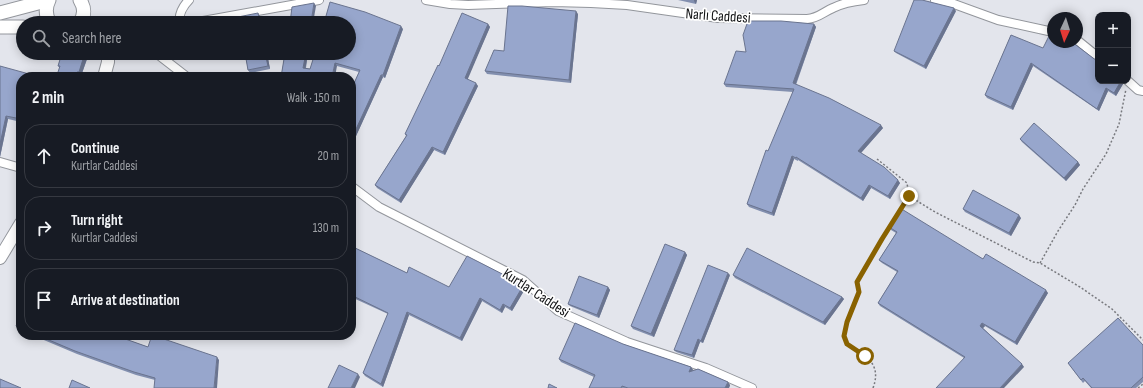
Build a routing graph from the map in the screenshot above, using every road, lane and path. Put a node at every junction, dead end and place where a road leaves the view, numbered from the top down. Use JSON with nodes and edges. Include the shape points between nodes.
{"nodes":[{"id":1,"x":44,"y":0,"type":"edge"},
{"id":2,"x":49,"y":0,"type":"edge"},
{"id":3,"x":189,"y":0,"type":"edge"},
{"id":4,"x":320,"y":0,"type":"edge"},
{"id":5,"x":426,"y":0,"type":"edge"},
{"id":6,"x":864,"y":0,"type":"edge"},
{"id":7,"x":936,"y":0,"type":"edge"},
{"id":8,"x":82,"y":1,"type":"edge"},
{"id":9,"x":0,"y":13,"type":"edge"},
{"id":10,"x":47,"y":16,"type":"edge"},
{"id":11,"x":83,"y":16,"type":"edge"},
{"id":12,"x":180,"y":16,"type":"edge"},
{"id":13,"x":231,"y":16,"type":"edge"},
{"id":14,"x":0,"y":27,"type":"edge"},
{"id":15,"x":16,"y":27,"type":"edge"},
{"id":16,"x":1047,"y":31,"type":"edge"},
{"id":17,"x":1083,"y":45,"type":"edge"},
{"id":18,"x":1095,"y":55,"type":"edge"},
{"id":19,"x":108,"y":60,"type":"edge"},
{"id":20,"x":165,"y":60,"type":"edge"},
{"id":21,"x":105,"y":72,"type":"edge"},
{"id":22,"x":181,"y":72,"type":"edge"},
{"id":23,"x":1127,"y":85,"type":"edge"},
{"id":24,"x":1143,"y":91,"type":"edge"},
{"id":25,"x":877,"y":159,"type":"dead end"},
{"id":26,"x":0,"y":162,"type":"edge"},
{"id":27,"x":16,"y":167,"type":"edge"},
{"id":28,"x":356,"y":190,"type":"edge"},
{"id":29,"x":909,"y":196,"type":"junction"},
{"id":30,"x":897,"y":214,"type":"edge"},
{"id":31,"x":893,"y":220,"type":"edge"},
{"id":32,"x":16,"y":229,"type":"edge"},
{"id":33,"x":3,"y":245,"type":"edge"},
{"id":34,"x":0,"y":258,"type":"edge"},
{"id":35,"x":1040,"y":263,"type":"junction"},
{"id":36,"x":1143,"y":340,"type":"edge"},
{"id":37,"x":1143,"y":384,"type":"edge"},
{"id":38,"x":752,"y":388,"type":"edge"},
{"id":39,"x":873,"y":388,"type":"edge"},
{"id":40,"x":1138,"y":388,"type":"edge"}],
"edges":[{"from":1,"to":9,"type":"main road"},
{"from":2,"to":10,"type":"main road","via":[[46,6]]},
{"from":3,"to":12,"type":"street","via":[[184,5]]},
{"from":4,"to":13,"type":"street"},
{"from":5,"to":6,"type":"street","name":"Narlı Caddesi","via":[[468,5],[591,3],[627,5],[718,18],[807,19],[815,18],[840,5]]},
{"from":7,"to":16,"type":"street","via":[[998,20]]},
{"from":8,"to":11,"type":"main road"},
{"from":14,"to":15,"type":"main road"},
{"from":17,"to":18,"type":"street"},
{"from":19,"to":21,"type":"main road"},
{"from":20,"to":22,"type":"street"},
{"from":23,"to":24,"type":"street"},
{"from":23,"to":35,"type":"path","via":[[1119,124],[1106,154]]},
{"from":25,"to":29,"type":"path","via":[[907,183]]},
{"from":26,"to":27,"type":"street"},
{"from":28,"to":38,"type":"street","name":"Kurtlar Caddesi","via":[[379,207],[523,280],[558,311],[627,342],[706,368]]},
{"from":29,"to":30,"type":"path"},
{"from":29,"to":35,"type":"path","via":[[1026,259]]},
{"from":31,"to":39,"type":"path","via":[[857,282],[859,292],[844,336],[847,344],[865,356],[874,366]]},
{"from":32,"to":33,"type":"main road"},
{"from":33,"to":34,"type":"main road"},
{"from":35,"to":36,"type":"path","via":[[1112,309]]},
{"from":37,"to":40,"type":"path"}]}
